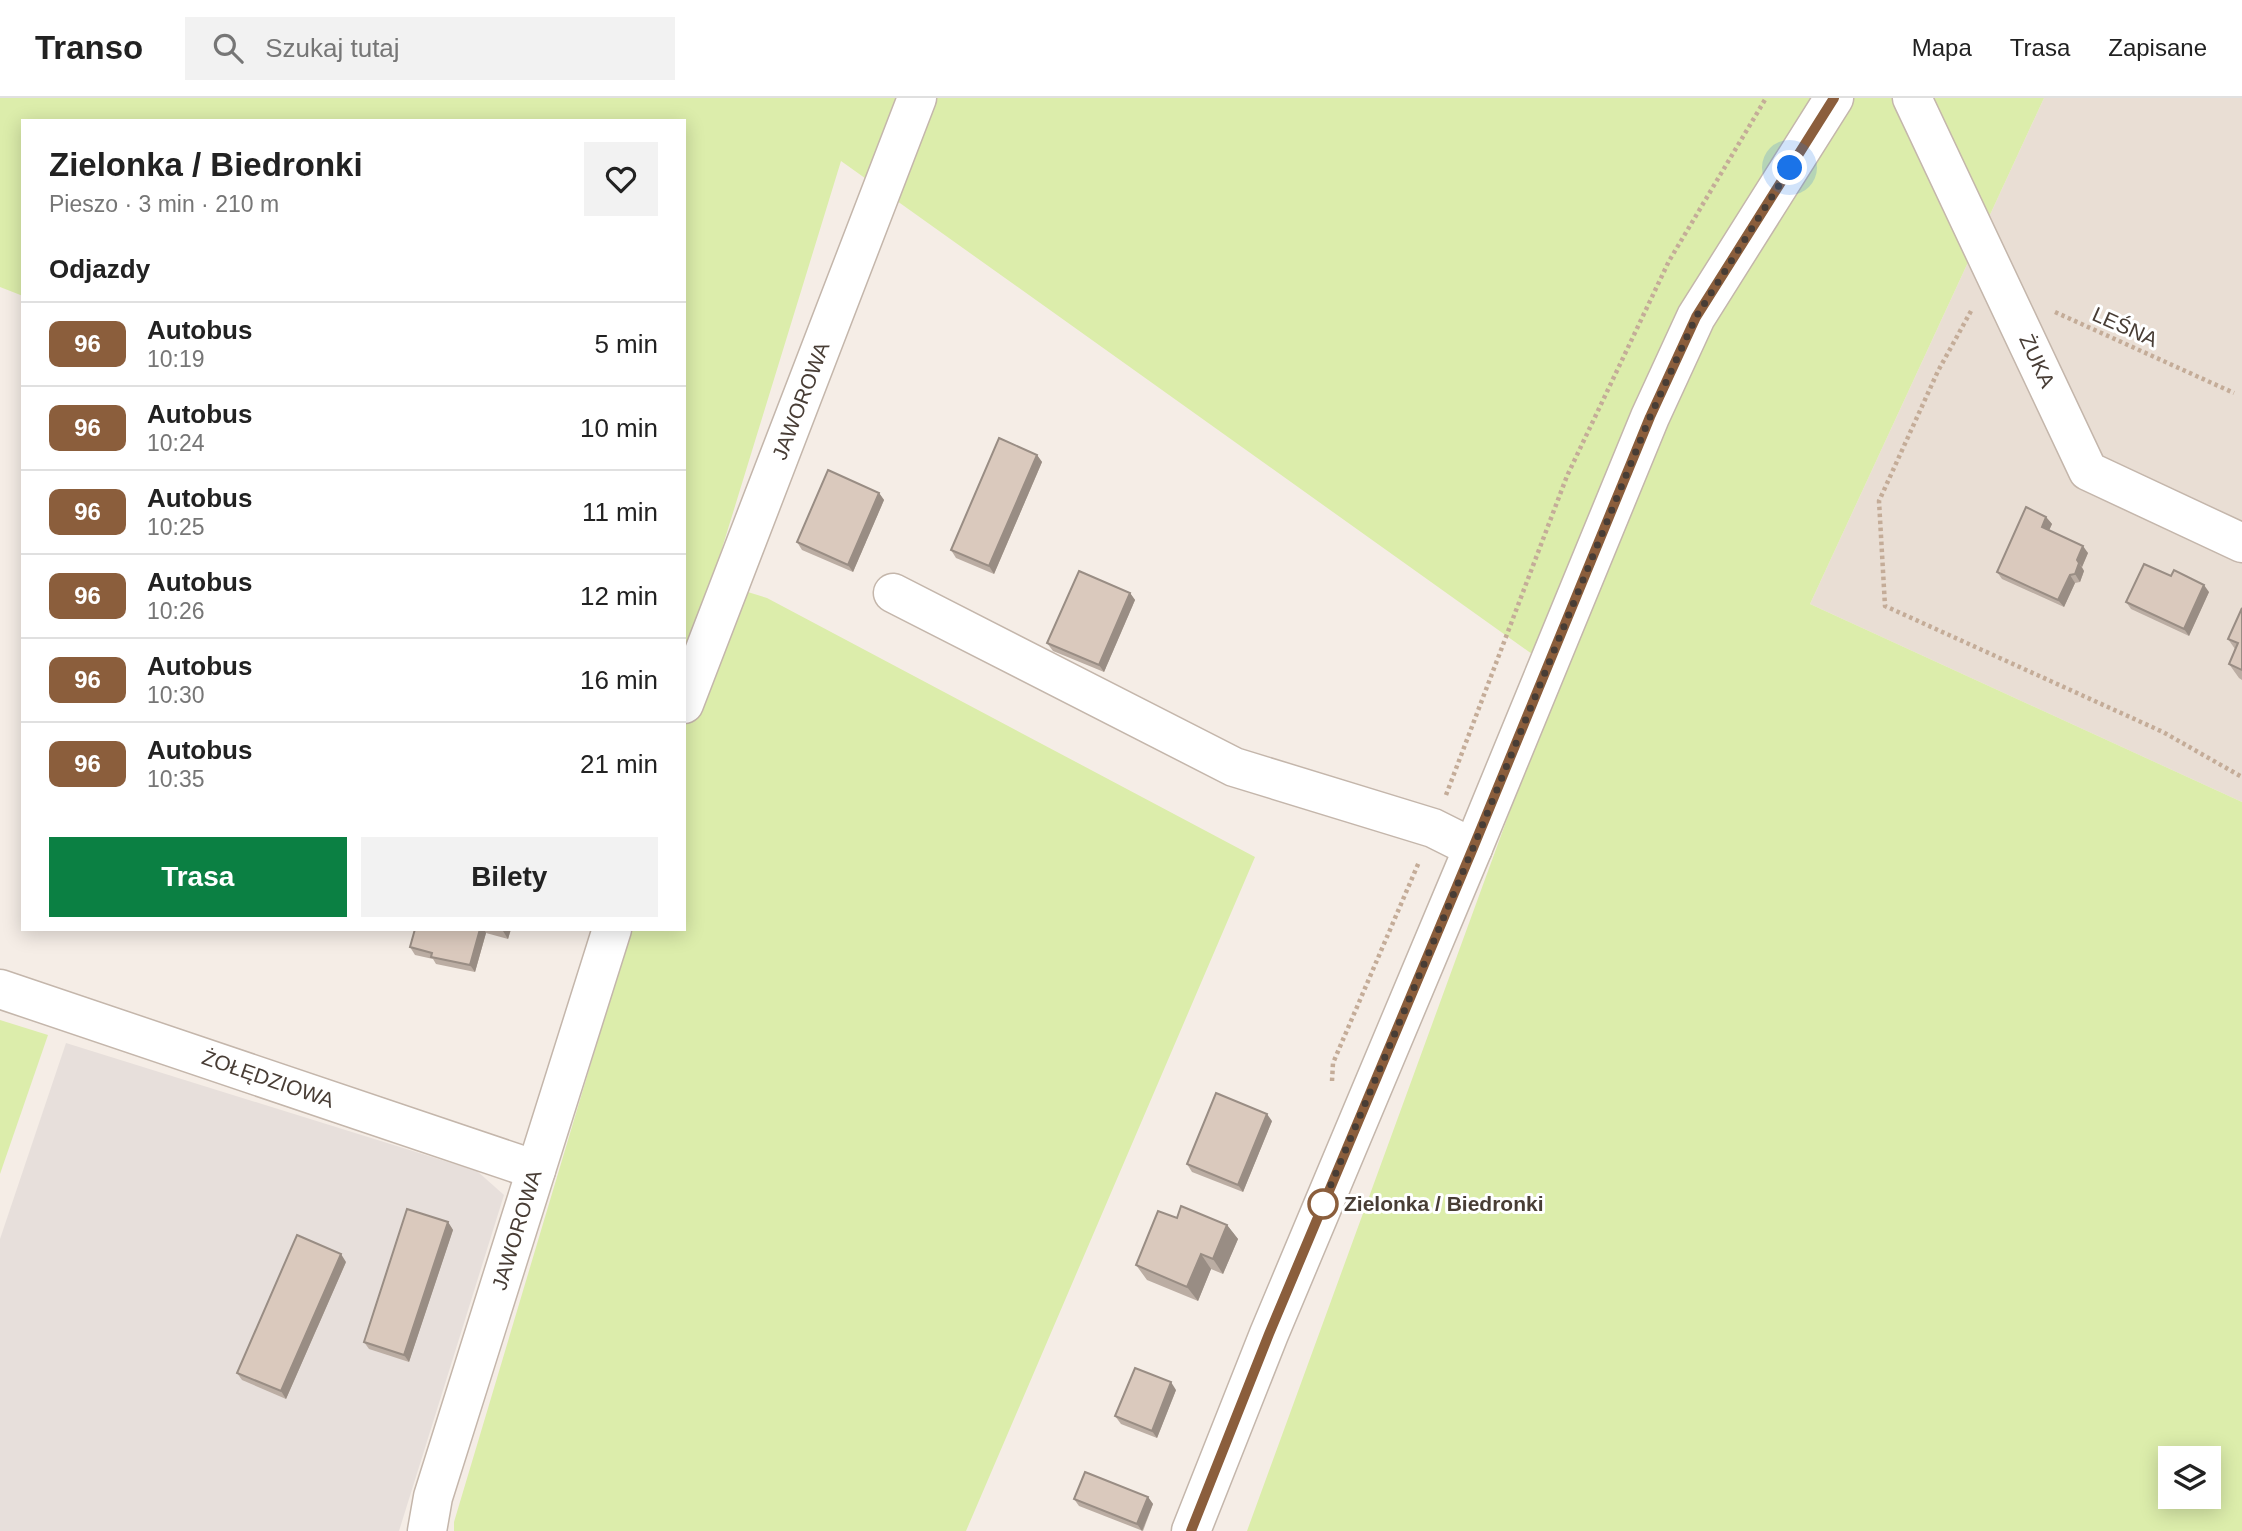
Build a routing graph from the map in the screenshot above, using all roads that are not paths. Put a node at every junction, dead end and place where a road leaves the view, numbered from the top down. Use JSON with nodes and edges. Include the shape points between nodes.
{"nodes":[{"id":1,"x":917,"y":98,"type":"edge"},
{"id":2,"x":1834,"y":98,"type":"edge"},
{"id":3,"x":1912,"y":98,"type":"edge"},
{"id":4,"x":2242,"y":542,"type":"edge"},
{"id":5,"x":893,"y":593,"type":"dead end"},
{"id":6,"x":686,"y":699,"type":"edge"},
{"id":7,"x":1473,"y":848,"type":"junction"},
{"id":8,"x":611,"y":931,"type":"edge"},
{"id":9,"x":0,"y":989,"type":"edge"},
{"id":10,"x":536,"y":1170,"type":"junction"},
{"id":11,"x":427,"y":1531,"type":"edge"},
{"id":12,"x":1191,"y":1531,"type":"edge"}],
"edges":[{"from":1,"to":6,"type":"street","name":"JAWOROWA"},
{"from":2,"to":7,"type":"street","via":[[1696,317]]},
{"from":3,"to":4,"type":"street","name":"ŻUKA","via":[[2088,471]]},
{"from":5,"to":7,"type":"street","via":[[1234,767],[1433,828]]},
{"from":7,"to":12,"type":"street"},
{"from":8,"to":10,"type":"street","name":"JAWOROWA"},
{"from":9,"to":10,"type":"street","name":"ŻOŁĘDZIOWA"},
{"from":10,"to":11,"type":"street","name":"JAWOROWA","via":[[433,1497]]}]}
